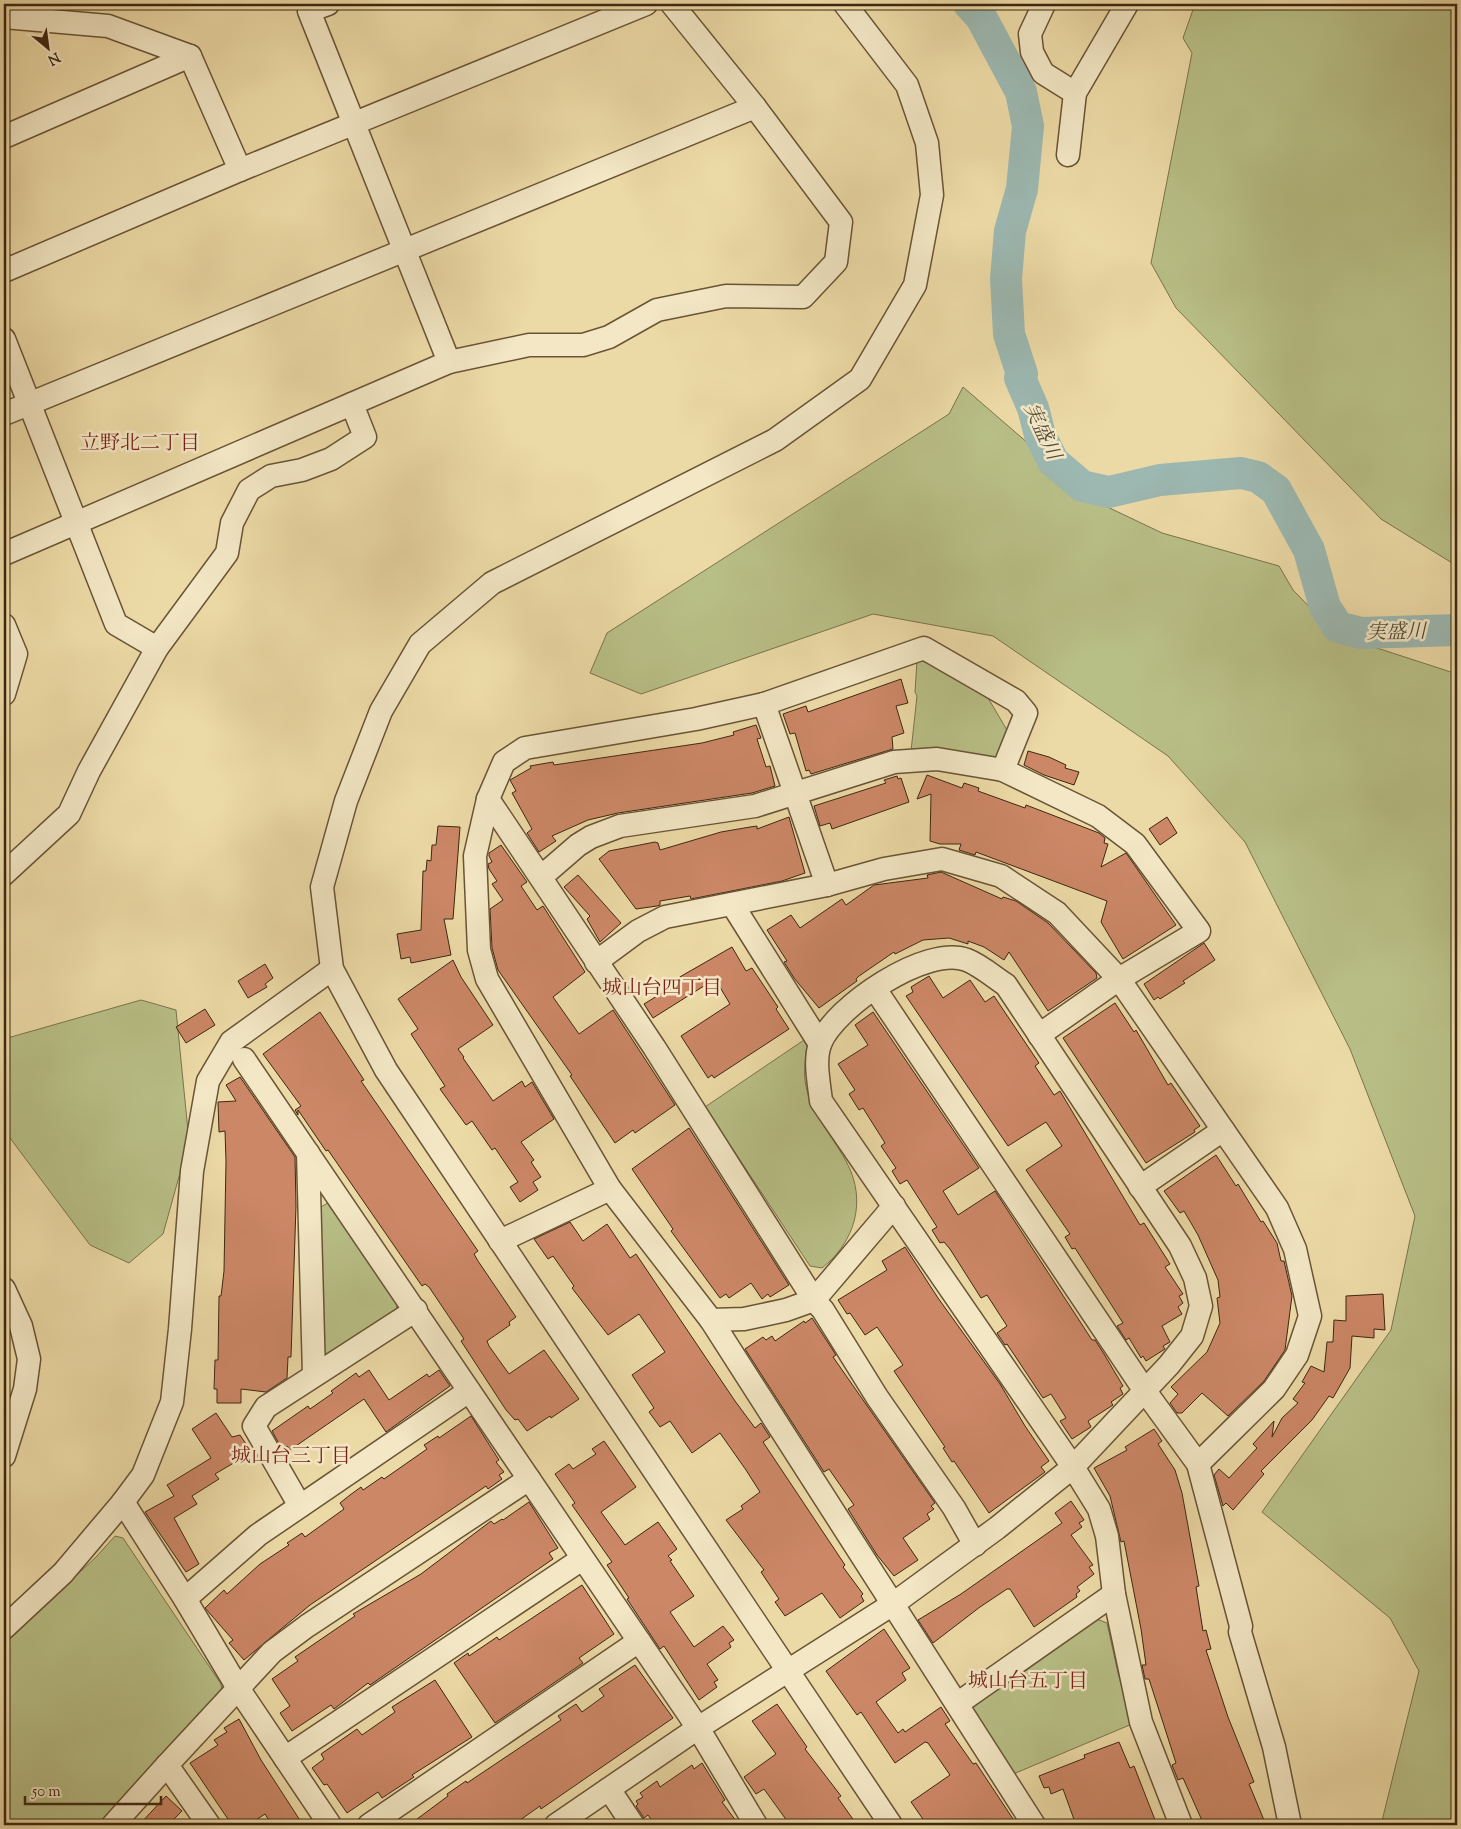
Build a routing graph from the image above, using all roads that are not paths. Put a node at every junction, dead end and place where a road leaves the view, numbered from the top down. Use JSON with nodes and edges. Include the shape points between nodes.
{"nodes":[{"id":1,"x":646,"y":4,"type":"edge"},
{"id":2,"x":672,"y":4,"type":"edge"},
{"id":3,"x":845,"y":4,"type":"edge"},
{"id":4,"x":1044,"y":4,"type":"edge"},
{"id":5,"x":1127,"y":4,"type":"edge"},
{"id":6,"x":311,"y":6,"type":"edge"},
{"id":7,"x":4,"y":17,"type":"edge"},
{"id":8,"x":190,"y":56,"type":"junction"},
{"id":9,"x":1075,"y":93,"type":"junction"},
{"id":10,"x":755,"y":107,"type":"junction"},
{"id":11,"x":355,"y":124,"type":"junction"},
{"id":12,"x":4,"y":136,"type":"edge"},
{"id":13,"x":1068,"y":155,"type":"dead end"},
{"id":14,"x":240,"y":170,"type":"junction"},
{"id":15,"x":406,"y":248,"type":"junction"},
{"id":16,"x":4,"y":271,"type":"edge"},
{"id":17,"x":4,"y":339,"type":"edge"},
{"id":18,"x":449,"y":362,"type":"junction"},
{"id":19,"x":30,"y":403,"type":"junction"},
{"id":20,"x":352,"y":404,"type":"junction"},
{"id":21,"x":4,"y":414,"type":"edge"},
{"id":22,"x":76,"y":522,"type":"junction"},
{"id":23,"x":4,"y":554,"type":"edge"},
{"id":24,"x":4,"y":625,"type":"edge"},
{"id":25,"x":156,"y":648,"type":"junction"},
{"id":26,"x":4,"y":694,"type":"edge"},
{"id":27,"x":764,"y":704,"type":"junction"},
{"id":28,"x":1003,"y":770,"type":"junction"},
{"id":29,"x":795,"y":793,"type":"junction"},
{"id":30,"x":488,"y":799,"type":"junction"},
{"id":31,"x":4,"y":874,"type":"edge"},
{"id":32,"x":542,"y":877,"type":"junction"},
{"id":33,"x":827,"y":885,"type":"junction"},
{"id":34,"x":732,"y":904,"type":"junction"},
{"id":35,"x":596,"y":962,"type":"junction"},
{"id":36,"x":332,"y":969,"type":"junction"},
{"id":37,"x":1119,"y":979,"type":"junction"},
{"id":38,"x":874,"y":989,"type":"junction"},
{"id":39,"x":1039,"y":1035,"type":"junction"},
{"id":40,"x":820,"y":1044,"type":"junction"},
{"id":41,"x":244,"y":1059,"type":"dead end"},
{"id":42,"x":1223,"y":1130,"type":"junction"},
{"id":43,"x":308,"y":1154,"type":"junction"},
{"id":44,"x":1140,"y":1186,"type":"junction"},
{"id":45,"x":610,"y":1189,"type":"junction"},
{"id":46,"x":894,"y":1206,"type":"junction"},
{"id":47,"x":500,"y":1241,"type":"junction"},
{"id":48,"x":4,"y":1288,"type":"edge"},
{"id":49,"x":814,"y":1300,"type":"junction"},
{"id":50,"x":416,"y":1310,"type":"junction"},
{"id":51,"x":710,"y":1320,"type":"junction"},
{"id":52,"x":314,"y":1375,"type":"junction"},
{"id":53,"x":469,"y":1391,"type":"junction"},
{"id":54,"x":1145,"y":1391,"type":"junction"},
{"id":55,"x":4,"y":1456,"type":"edge"},
{"id":56,"x":1198,"y":1464,"type":"junction"},
{"id":57,"x":1073,"y":1467,"type":"junction"},
{"id":58,"x":529,"y":1479,"type":"junction"},
{"id":59,"x":123,"y":1502,"type":"junction"},
{"id":60,"x":300,"y":1506,"type":"junction"},
{"id":61,"x":975,"y":1544,"type":"junction"},
{"id":62,"x":582,"y":1559,"type":"junction"},
{"id":63,"x":1114,"y":1594,"type":"junction"},
{"id":64,"x":185,"y":1598,"type":"junction"},
{"id":65,"x":893,"y":1604,"type":"junction"},
{"id":66,"x":4,"y":1628,"type":"edge"},
{"id":67,"x":639,"y":1641,"type":"junction"},
{"id":68,"x":787,"y":1672,"type":"junction"},
{"id":69,"x":238,"y":1688,"type":"junction"},
{"id":70,"x":957,"y":1704,"type":"junction"},
{"id":71,"x":698,"y":1728,"type":"junction"},
{"id":72,"x":285,"y":1758,"type":"junction"},
{"id":73,"x":167,"y":1764,"type":"junction"},
{"id":74,"x":609,"y":1790,"type":"junction"},
{"id":75,"x":114,"y":1825,"type":"edge"},
{"id":76,"x":209,"y":1825,"type":"edge"},
{"id":77,"x":330,"y":1825,"type":"edge"},
{"id":78,"x":369,"y":1825,"type":"edge"},
{"id":79,"x":556,"y":1825,"type":"edge"},
{"id":80,"x":633,"y":1825,"type":"edge"},
{"id":81,"x":756,"y":1825,"type":"edge"},
{"id":82,"x":891,"y":1825,"type":"edge"},
{"id":83,"x":1034,"y":1825,"type":"edge"},
{"id":84,"x":1181,"y":1825,"type":"edge"},
{"id":85,"x":1290,"y":1825,"type":"edge"}],
"edges":[{"from":1,"to":11,"type":"street"},
{"from":2,"to":10,"type":"street"},
{"from":3,"to":36,"type":"street","via":[[907,85],[927,144],[932,195],[915,285],[860,379],[775,440],[492,584],[420,644],[381,711],[346,801],[322,887]]},
{"from":4,"to":9,"type":"street","via":[[1030,34],[1032,52],[1043,73]]},
{"from":5,"to":9,"type":"street"},
{"from":6,"to":11,"type":"street"},
{"from":7,"to":8,"type":"street","via":[[108,26]]},
{"from":8,"to":12,"type":"street"},
{"from":8,"to":14,"type":"street"},
{"from":9,"to":13,"type":"street"},
{"from":10,"to":15,"type":"street"},
{"from":10,"to":18,"type":"street","via":[[841,222],[836,262],[803,298],[726,296],[657,310],[609,337],[583,345],[529,345]]},
{"from":11,"to":14,"type":"street"},
{"from":11,"to":15,"type":"street"},
{"from":14,"to":16,"type":"street"},
{"from":15,"to":18,"type":"street"},
{"from":15,"to":19,"type":"street"},
{"from":17,"to":19,"type":"street"},
{"from":18,"to":20,"type":"street"},
{"from":19,"to":21,"type":"street"},
{"from":19,"to":22,"type":"street"},
{"from":20,"to":22,"type":"street"},
{"from":20,"to":25,"type":"street","via":[[365,437],[331,458],[302,470],[271,476],[249,490],[232,523],[226,553]]},
{"from":22,"to":23,"type":"street"},
{"from":22,"to":25,"type":"street","via":[[116,624]]},
{"from":24,"to":26,"type":"street","via":[[16,654]]},
{"from":25,"to":31,"type":"street","via":[[69,814]]},
{"from":27,"to":28,"type":"street","via":[[924,648],[1016,701],[1026,713]]},
{"from":27,"to":29,"type":"street"},
{"from":27,"to":30,"type":"street","via":[[525,748],[504,762]]},
{"from":28,"to":29,"type":"street","via":[[937,759],[894,762]]},
{"from":28,"to":37,"type":"street","via":[[1098,816],[1135,844],[1199,931]]},
{"from":29,"to":32,"type":"street","via":[[755,806],[620,826],[578,845]]},
{"from":29,"to":33,"type":"street"},
{"from":30,"to":32,"type":"street"},
{"from":30,"to":45,"type":"street","via":[[475,856],[478,950],[487,979]]},
{"from":32,"to":35,"type":"street"},
{"from":33,"to":34,"type":"street"},
{"from":33,"to":37,"type":"street","via":[[942,859],[1002,876],[1057,913]]},
{"from":34,"to":35,"type":"street","via":[[665,917],[638,931]]},
{"from":34,"to":40,"type":"street"},
{"from":35,"to":49,"type":"street","via":[[654,1047]]},
{"from":36,"to":47,"type":"street","via":[[386,1070]]},
{"from":36,"to":59,"type":"street","via":[[231,1042],[208,1081],[192,1171],[172,1402],[143,1475]]},
{"from":37,"to":39,"type":"street"},
{"from":37,"to":42,"type":"street"},
{"from":38,"to":39,"type":"street","via":[[908,968],[941,958],[966,960],[1006,984]]},
{"from":38,"to":40,"type":"street","via":[[836,1018]]},
{"from":38,"to":54,"type":"street"},
{"from":39,"to":44,"type":"street"},
{"from":40,"to":46,"type":"street","via":[[821,1101]]},
{"from":41,"to":43,"type":"street"},
{"from":42,"to":44,"type":"street"},
{"from":42,"to":56,"type":"street","via":[[1281,1216],[1295,1249],[1310,1316],[1297,1356],[1274,1389]]},
{"from":43,"to":50,"type":"street"},
{"from":43,"to":52,"type":"street"},
{"from":44,"to":54,"type":"street","via":[[1180,1246],[1195,1278],[1201,1306],[1192,1336]]},
{"from":45,"to":47,"type":"street"},
{"from":45,"to":51,"type":"street"},
{"from":46,"to":49,"type":"street"},
{"from":46,"to":57,"type":"street"},
{"from":47,"to":68,"type":"street"},
{"from":48,"to":55,"type":"street","via":[[29,1359],[25,1389]]},
{"from":49,"to":51,"type":"street","via":[[744,1319]]},
{"from":49,"to":61,"type":"street"},
{"from":50,"to":52,"type":"street"},
{"from":50,"to":53,"type":"street"},
{"from":51,"to":65,"type":"street"},
{"from":52,"to":60,"type":"street","via":[[266,1407],[254,1426]]},
{"from":53,"to":58,"type":"street"},
{"from":53,"to":60,"type":"street"},
{"from":54,"to":56,"type":"street"},
{"from":54,"to":57,"type":"street"},
{"from":56,"to":85,"type":"street","via":[[1240,1632],[1274,1748]]},
{"from":57,"to":61,"type":"street"},
{"from":57,"to":63,"type":"street","via":[[1099,1509],[1107,1536]]},
{"from":58,"to":62,"type":"street"},
{"from":58,"to":69,"type":"street","via":[[307,1626],[272,1652]]},
{"from":59,"to":64,"type":"street"},
{"from":59,"to":66,"type":"street","via":[[63,1574]]},
{"from":60,"to":64,"type":"street","via":[[258,1535]]},
{"from":61,"to":65,"type":"street"},
{"from":62,"to":67,"type":"street"},
{"from":62,"to":72,"type":"street"},
{"from":63,"to":70,"type":"street"},
{"from":63,"to":84,"type":"street","via":[[1141,1722]]},
{"from":64,"to":69,"type":"street"},
{"from":65,"to":68,"type":"street"},
{"from":65,"to":70,"type":"street"},
{"from":67,"to":71,"type":"street"},
{"from":67,"to":78,"type":"street"},
{"from":68,"to":71,"type":"street"},
{"from":68,"to":82,"type":"street"},
{"from":69,"to":72,"type":"street"},
{"from":69,"to":73,"type":"street"},
{"from":70,"to":83,"type":"street"},
{"from":71,"to":74,"type":"street"},
{"from":71,"to":81,"type":"street"},
{"from":72,"to":77,"type":"street"},
{"from":73,"to":75,"type":"street"},
{"from":73,"to":76,"type":"street"},
{"from":74,"to":79,"type":"street"},
{"from":74,"to":80,"type":"street"}]}
